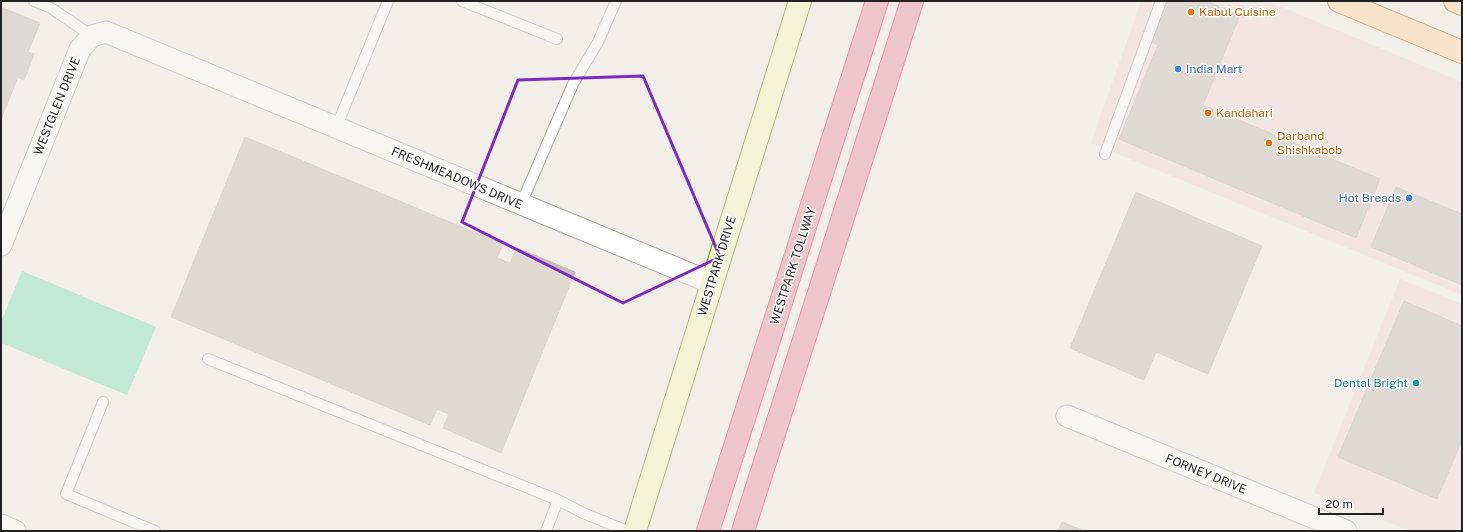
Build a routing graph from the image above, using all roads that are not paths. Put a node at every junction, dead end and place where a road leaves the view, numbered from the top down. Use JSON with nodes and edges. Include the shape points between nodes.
{"nodes":[{"id":1,"x":34,"y":1,"type":"edge"},
{"id":2,"x":388,"y":1,"type":"edge"},
{"id":3,"x":462,"y":1,"type":"edge"},
{"id":4,"x":616,"y":1,"type":"edge"},
{"id":5,"x":800,"y":1,"type":"edge"},
{"id":6,"x":877,"y":1,"type":"edge"},
{"id":7,"x":912,"y":1,"type":"edge"},
{"id":8,"x":1161,"y":1,"type":"edge"},
{"id":9,"x":1339,"y":1,"type":"edge"},
{"id":10,"x":1455,"y":1,"type":"edge"},
{"id":11,"x":1462,"y":4,"type":"edge"},
{"id":12,"x":1369,"y":7,"type":"edge"},
{"id":13,"x":92,"y":36,"type":"junction"},
{"id":14,"x":557,"y":39,"type":"dead end"},
{"id":15,"x":1462,"y":52,"type":"edge"},
{"id":16,"x":336,"y":128,"type":"junction"},
{"id":17,"x":1105,"y":154,"type":"dead end"},
{"id":18,"x":521,"y":204,"type":"junction"},
{"id":19,"x":3,"y":233,"type":"edge"},
{"id":20,"x":712,"y":283,"type":"junction"},
{"id":21,"x":208,"y":359,"type":"dead end"},
{"id":22,"x":103,"y":402,"type":"dead end"},
{"id":23,"x":1067,"y":416,"type":"dead end"},
{"id":24,"x":558,"y":500,"type":"junction"},
{"id":25,"x":1,"y":525,"type":"edge"},
{"id":26,"x":15,"y":531,"type":"edge"},
{"id":27,"x":155,"y":531,"type":"edge"},
{"id":28,"x":546,"y":531,"type":"edge"},
{"id":29,"x":627,"y":531,"type":"edge"},
{"id":30,"x":635,"y":531,"type":"edge"},
{"id":31,"x":708,"y":531,"type":"edge"},
{"id":32,"x":744,"y":531,"type":"edge"},
{"id":33,"x":1346,"y":531,"type":"edge"}],
"edges":[{"from":1,"to":13,"type":"lane","via":[[51,8]]},
{"from":2,"to":16,"type":"lane"},
{"from":3,"to":14,"type":"lane"},
{"from":4,"to":18,"type":"lane","via":[[598,42],[573,84]]},
{"from":5,"to":20,"type":"main road","name":"WESTPARK DRIVE"},
{"from":6,"to":31,"type":"highway","name":"WESTPARK TOLLWAY"},
{"from":7,"to":32,"type":"highway"},
{"from":8,"to":17,"type":"lane"},
{"from":9,"to":12,"type":"main road"},
{"from":10,"to":11,"type":"main road"},
{"from":12,"to":15,"type":"main road"},
{"from":13,"to":16,"type":"street","name":"FRESHMEADOWS DRIVE","via":[[106,32]]},
{"from":13,"to":19,"type":"street","name":"WESTGLEN DRIVE","via":[[80,48]]},
{"from":16,"to":18,"type":"street","name":"FRESHMEADOWS DRIVE"},
{"from":18,"to":20,"type":"street","name":"FRESHMEADOWS DRIVE"},
{"from":20,"to":30,"type":"main road","name":"WESTPARK DRIVE"},
{"from":21,"to":24,"type":"lane"},
{"from":22,"to":27,"type":"lane","via":[[66,494]]},
{"from":23,"to":33,"type":"street","name":"FORNEY DRIVE"},
{"from":24,"to":28,"type":"lane"},
{"from":24,"to":29,"type":"lane"},
{"from":25,"to":26,"type":"street"}]}
